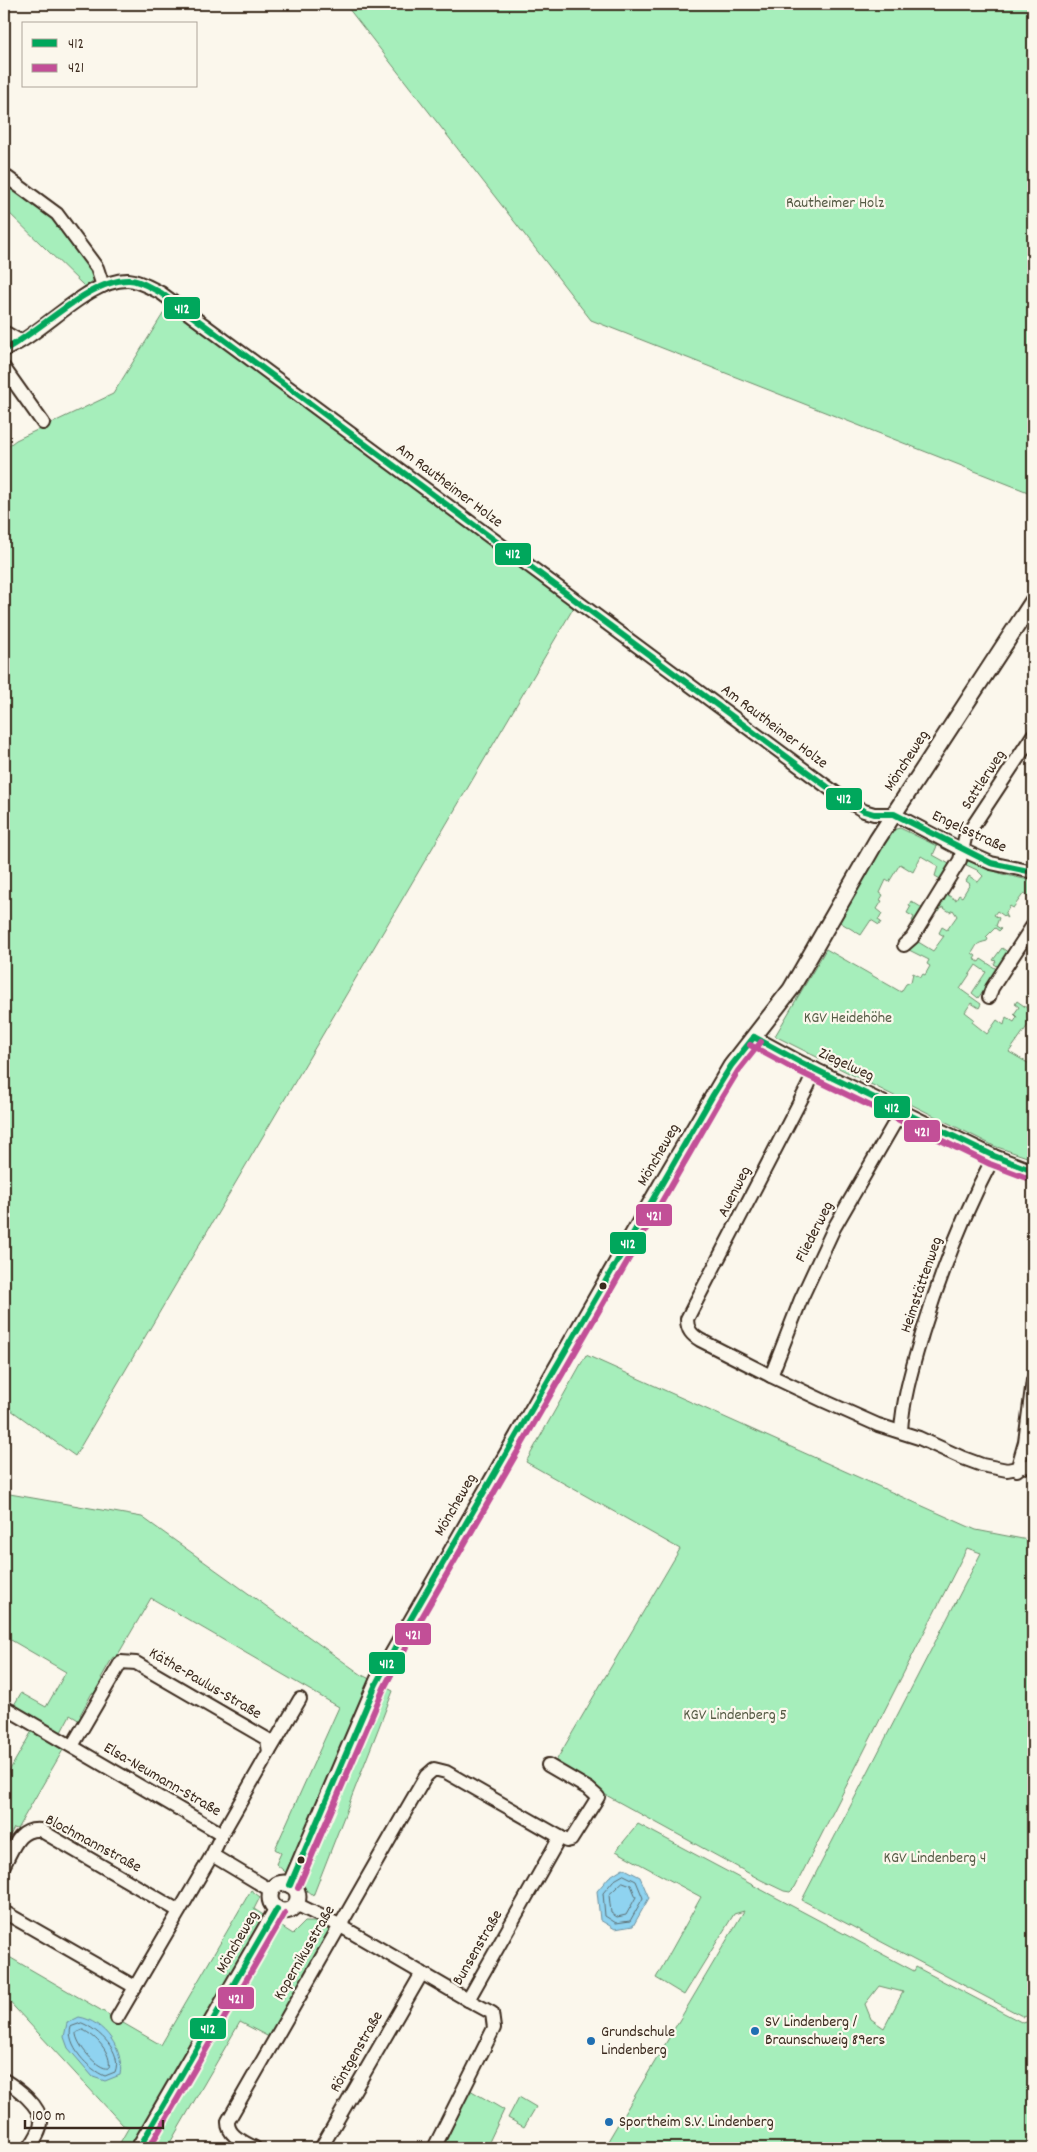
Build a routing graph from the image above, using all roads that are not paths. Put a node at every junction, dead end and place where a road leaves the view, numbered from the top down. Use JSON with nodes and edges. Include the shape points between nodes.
{"nodes":[{"id":1,"x":4,"y":175,"type":"edge"},
{"id":2,"x":103,"y":286,"type":"junction"},
{"id":3,"x":4,"y":332,"type":"edge"},
{"id":4,"x":20,"y":341,"type":"junction"},
{"id":5,"x":4,"y":350,"type":"edge"},
{"id":6,"x":4,"y":368,"type":"edge"},
{"id":7,"x":43,"y":423,"type":"dead end"},
{"id":8,"x":1033,"y":601,"type":"edge"},
{"id":9,"x":1033,"y":735,"type":"edge"},
{"id":10,"x":894,"y":814,"type":"junction"},
{"id":11,"x":962,"y":850,"type":"junction"},
{"id":12,"x":1033,"y":872,"type":"edge"},
{"id":13,"x":1033,"y":925,"type":"edge"},
{"id":14,"x":904,"y":945,"type":"dead end"},
{"id":15,"x":989,"y":996,"type":"dead end"},
{"id":16,"x":754,"y":1037,"type":"junction"},
{"id":17,"x":815,"y":1068,"type":"junction"},
{"id":18,"x":902,"y":1110,"type":"junction"},
{"id":19,"x":994,"y":1156,"type":"junction"},
{"id":20,"x":1033,"y":1171,"type":"edge"},
{"id":21,"x":770,"y":1376,"type":"junction"},
{"id":22,"x":1033,"y":1380,"type":"edge"},
{"id":23,"x":901,"y":1431,"type":"junction"},
{"id":24,"x":1033,"y":1465,"type":"edge"},
{"id":25,"x":1017,"y":1470,"type":"junction"},
{"id":26,"x":300,"y":1699,"type":"dead end"},
{"id":27,"x":4,"y":1707,"type":"edge"},
{"id":28,"x":72,"y":1746,"type":"junction"},
{"id":29,"x":269,"y":1752,"type":"junction"},
{"id":30,"x":548,"y":1765,"type":"dead end"},
{"id":31,"x":222,"y":1834,"type":"junction"},
{"id":32,"x":560,"y":1837,"type":"junction"},
{"id":33,"x":212,"y":1855,"type":"junction"},
{"id":34,"x":4,"y":1865,"type":"edge"},
{"id":35,"x":290,"y":1885,"type":"junction"},
{"id":36,"x":272,"y":1890,"type":"junction"},
{"id":37,"x":296,"y":1904,"type":"junction"},
{"id":38,"x":277,"y":1909,"type":"junction"},
{"id":39,"x":179,"y":1911,"type":"junction"},
{"id":40,"x":4,"y":1912,"type":"edge"},
{"id":41,"x":339,"y":1925,"type":"junction"},
{"id":42,"x":422,"y":1973,"type":"junction"},
{"id":43,"x":135,"y":1987,"type":"junction"},
{"id":44,"x":468,"y":2000,"type":"junction"},
{"id":45,"x":117,"y":2018,"type":"dead end"},
{"id":46,"x":4,"y":2080,"type":"edge"},
{"id":47,"x":30,"y":2148,"type":"edge"},
{"id":48,"x":140,"y":2148,"type":"edge"},
{"id":49,"x":255,"y":2148,"type":"edge"},
{"id":50,"x":320,"y":2148,"type":"edge"},
{"id":51,"x":434,"y":2148,"type":"edge"}],
"edges":[{"from":1,"to":2,"type":"street","via":[[57,214],[97,268]]},
{"from":2,"to":4,"type":"street","name":"Am Rautheimer Holze"},
{"from":2,"to":10,"type":"street","name":"Am Rautheimer Holze","via":[[128,280],[160,293],[841,797],[864,811]]},
{"from":3,"to":4,"type":"street"},
{"from":4,"to":5,"type":"street","name":"Am Rautheimer Holze"},
{"from":6,"to":7,"type":"street"},
{"from":8,"to":10,"type":"main road","name":"Möncheweg"},
{"from":9,"to":11,"type":"street","name":"Sattlerweg","via":[[965,838]]},
{"from":10,"to":11,"type":"street","name":"Engelsstraße"},
{"from":10,"to":16,"type":"main road","name":"Möncheweg","via":[[792,989]]},
{"from":11,"to":12,"type":"street","name":"Engelsstraße","via":[[1008,868]]},
{"from":11,"to":14,"type":"street","name":"Sattlerweg","via":[[960,860],[912,938]]},
{"from":13,"to":15,"type":"street"},
{"from":16,"to":17,"type":"street","name":"Ziegelweg"},
{"from":16,"to":35,"type":"main road","name":"Möncheweg","via":[[713,1095],[409,1622],[378,1680]]},
{"from":17,"to":18,"type":"street","name":"Ziegelweg"},
{"from":17,"to":21,"type":"street","name":"Auenweg","via":[[687,1319],[689,1330],[700,1340]]},
{"from":18,"to":19,"type":"street","name":"Ziegelweg"},
{"from":18,"to":21,"type":"street","name":"Fliederweg","via":[[822,1252]]},
{"from":19,"to":20,"type":"street","name":"Ziegelweg"},
{"from":19,"to":23,"type":"street","name":"Heimstättenweg","via":[[960,1225],[941,1276],[907,1385]]},
{"from":21,"to":23,"type":"street","via":[[878,1425]]},
{"from":22,"to":25,"type":"street","via":[[1025,1442]]},
{"from":23,"to":25,"type":"street","via":[[982,1465]]},
{"from":24,"to":25,"type":"street"},
{"from":26,"to":29,"type":"street"},
{"from":27,"to":28,"type":"street","name":"Elsa-Neumann-Straße"},
{"from":28,"to":29,"type":"street","name":"Käthe-Paulus-Straße","via":[[121,1662],[136,1663],[267,1739]]},
{"from":28,"to":31,"type":"street","name":"Elsa-Neumann-Straße"},
{"from":29,"to":31,"type":"street"},
{"from":30,"to":32,"type":"street","via":[[598,1797],[571,1840]]},
{"from":31,"to":33,"type":"street","name":"Elsa-Neumann-Straße"},
{"from":32,"to":41,"type":"street","name":"Kopernikusstraße","via":[[446,1772],[434,1769],[426,1776]]},
{"from":32,"to":44,"type":"street","name":"Bunsenstraße"},
{"from":33,"to":36,"type":"street"},
{"from":33,"to":39,"type":"street"},
{"from":34,"to":39,"type":"street","name":"Blochmannstraße","via":[[21,1834],[30,1829],[40,1830]]},
{"from":35,"to":36,"type":"main road","via":[[280,1884]]},
{"from":35,"to":37,"type":"main road","via":[[298,1895]]},
{"from":36,"to":38,"type":"main road","name":"Möncheweg","via":[[271,1901]]},
{"from":37,"to":38,"type":"main road","name":"Möncheweg","via":[[288,1911]]},
{"from":37,"to":41,"type":"street"},
{"from":38,"to":48,"type":"main road","name":"Möncheweg"},
{"from":39,"to":43,"type":"street"},
{"from":40,"to":43,"type":"street"},
{"from":41,"to":42,"type":"street"},
{"from":41,"to":49,"type":"street","name":"Kopernikusstraße","via":[[228,2121],[229,2130]]},
{"from":42,"to":44,"type":"street"},
{"from":42,"to":50,"type":"street","name":"Röntgenstraße"},
{"from":43,"to":45,"type":"street"},
{"from":44,"to":51,"type":"street","name":"Bunsenstraße","via":[[492,2013],[494,2028]]},
{"from":46,"to":47,"type":"street","via":[[22,2094],[39,2116],[40,2127]]}]}
